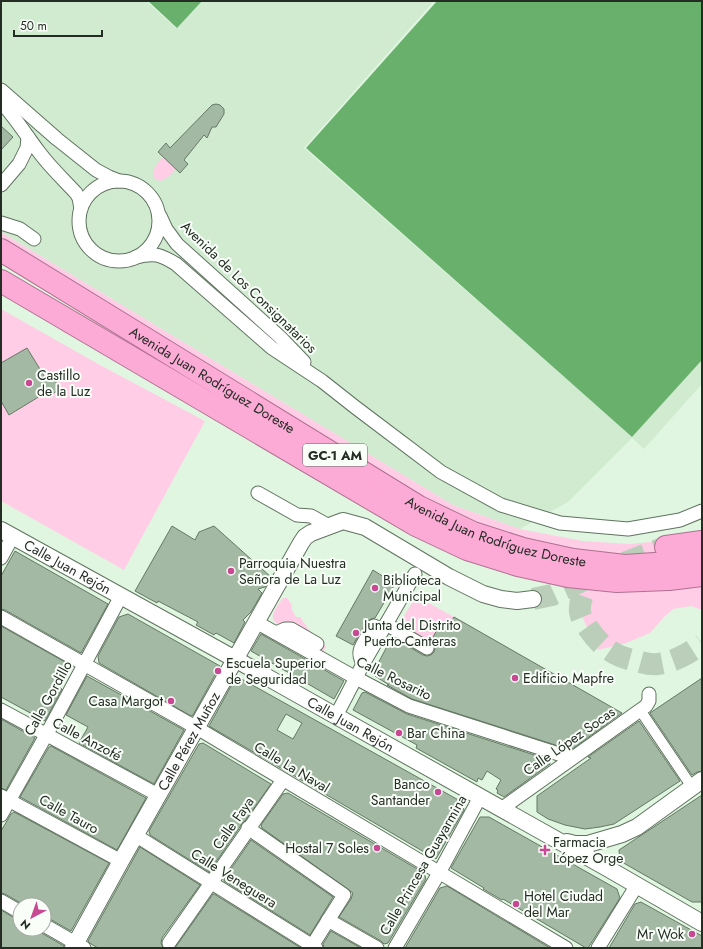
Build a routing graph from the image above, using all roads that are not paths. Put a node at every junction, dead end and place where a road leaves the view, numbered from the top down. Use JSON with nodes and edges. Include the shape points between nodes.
{"nodes":[{"id":1,"x":1,"y":90,"type":"edge"},
{"id":2,"x":1,"y":102,"type":"edge"},
{"id":3,"x":28,"y":136,"type":"junction"},
{"id":4,"x":119,"y":181,"type":"junction"},
{"id":5,"x":1,"y":185,"type":"edge"},
{"id":6,"x":81,"y":209,"type":"junction"},
{"id":7,"x":158,"y":213,"type":"junction"},
{"id":8,"x":1,"y":223,"type":"edge"},
{"id":9,"x":34,"y":239,"type":"dead end"},
{"id":10,"x":1,"y":250,"type":"edge"},
{"id":11,"x":136,"y":257,"type":"junction"},
{"id":12,"x":1,"y":281,"type":"edge"},
{"id":13,"x":1,"y":292,"type":"edge"},
{"id":14,"x":88,"y":331,"type":"junction"},
{"id":15,"x":322,"y":381,"type":"junction"},
{"id":16,"x":258,"y":493,"type":"dead end"},
{"id":17,"x":702,"y":511,"type":"edge"},
{"id":18,"x":329,"y":526,"type":"junction"},
{"id":19,"x":7,"y":533,"type":"edge"},
{"id":20,"x":702,"y":542,"type":"edge"},
{"id":21,"x":666,"y":547,"type":"tunnel mouth"},
{"id":22,"x":1,"y":558,"type":"edge"},
{"id":23,"x":702,"y":558,"type":"edge"},
{"id":24,"x":415,"y":574,"type":"dead end"},
{"id":25,"x":702,"y":575,"type":"edge"},
{"id":26,"x":121,"y":596,"type":"junction"},
{"id":27,"x":533,"y":599,"type":"tunnel mouth"},
{"id":28,"x":1,"y":617,"type":"edge"},
{"id":29,"x":256,"y":622,"type":"junction"},
{"id":30,"x":380,"y":625,"type":"junction"},
{"id":31,"x":276,"y":633,"type":"junction"},
{"id":32,"x":317,"y":644,"type":"dead end"},
{"id":33,"x":427,"y":648,"type":"dead end"},
{"id":34,"x":235,"y":659,"type":"junction"},
{"id":35,"x":84,"y":664,"type":"junction"},
{"id":36,"x":356,"y":678,"type":"junction"},
{"id":37,"x":649,"y":694,"type":"dead end"},
{"id":38,"x":1,"y":710,"type":"edge"},
{"id":39,"x":640,"y":710,"type":"junction"},
{"id":40,"x":336,"y":716,"type":"junction"},
{"id":41,"x":196,"y":728,"type":"junction"},
{"id":42,"x":46,"y":735,"type":"junction"},
{"id":43,"x":571,"y":758,"type":"junction"},
{"id":44,"x":283,"y":780,"type":"junction"},
{"id":45,"x":697,"y":784,"type":"edge"},
{"id":46,"x":158,"y":795,"type":"junction"},
{"id":47,"x":5,"y":798,"type":"edge"},
{"id":48,"x":480,"y":798,"type":"junction"},
{"id":49,"x":501,"y":809,"type":"junction"},
{"id":50,"x":1,"y":815,"type":"edge"},
{"id":51,"x":248,"y":828,"type":"junction"},
{"id":52,"x":135,"y":835,"type":"junction"},
{"id":53,"x":614,"y":837,"type":"junction"},
{"id":54,"x":553,"y":839,"type":"junction"},
{"id":55,"x":120,"y":861,"type":"junction"},
{"id":56,"x":607,"y":868,"type":"junction"},
{"id":57,"x":439,"y":873,"type":"junction"},
{"id":58,"x":210,"y":883,"type":"junction"},
{"id":59,"x":637,"y":885,"type":"junction"},
{"id":60,"x":1,"y":901,"type":"edge"},
{"id":61,"x":12,"y":907,"type":"edge"},
{"id":62,"x":699,"y":917,"type":"edge"},
{"id":63,"x":328,"y":920,"type":"junction"},
{"id":64,"x":52,"y":930,"type":"edge"},
{"id":65,"x":169,"y":943,"type":"dead end"},
{"id":66,"x":78,"y":946,"type":"edge"},
{"id":67,"x":314,"y":947,"type":"edge"},
{"id":68,"x":377,"y":948,"type":"edge"},
{"id":69,"x":394,"y":948,"type":"edge"},
{"id":70,"x":566,"y":948,"type":"edge"},
{"id":71,"x":598,"y":948,"type":"edge"}],
"edges":[{"from":1,"to":4,"type":"street","via":[[96,170]]},
{"from":2,"to":3,"type":"street"},
{"from":3,"to":5,"type":"street","via":[[27,148],[19,164]]},
{"from":3,"to":6,"type":"street","via":[[46,161],[76,193]]},
{"from":4,"to":6,"type":"street","via":[[110,182],[94,191]]},
{"from":4,"to":7,"type":"street","via":[[131,182],[143,188],[152,198]]},
{"from":6,"to":11,"type":"street","via":[[80,230],[85,242],[94,252],[106,259],[120,261]]},
{"from":7,"to":11,"type":"street","via":[[160,224],[154,241],[146,252]]},
{"from":7,"to":15,"type":"street","name":"Avenida de Los Consignatarios","via":[[177,244],[280,337]]},
{"from":8,"to":9,"type":"street","via":[[20,229]]},
{"from":10,"to":23,"type":"highway","name":"Avenida Juan Rodríguez Doreste","number":"GC-1 AM","via":[[419,507],[474,533],[523,549],[573,560],[625,566]]},
{"from":11,"to":15,"type":"street","name":"Avenida de Los Consignatarios","via":[[149,254],[162,256],[176,264],[272,348]]},
{"from":12,"to":14,"type":"highway","name":"Avenida Juan Rodríguez Doreste","number":"GC-1 AM"},
{"from":13,"to":14,"type":"highway","via":[[42,314]]},
{"from":14,"to":25,"type":"highway","name":"Avenida Juan Rodríguez Doreste","number":"GC-1 AM","via":[[416,525],[467,549],[518,565],[568,576],[617,581]]},
{"from":15,"to":17,"type":"street","name":"Avenida de Los Consignatarios","via":[[441,472],[501,505],[560,523],[628,528],[680,520]]},
{"from":16,"to":18,"type":"street","via":[[297,515],[311,516]]},
{"from":18,"to":27,"type":"street","name":"Calle Pérez Muñoz","via":[[343,521],[365,527],[449,577],[483,594],[517,601]]},
{"from":18,"to":29,"type":"street","name":"Calle Pérez Muñoz","via":[[305,537]]},
{"from":19,"to":22,"type":"street"},
{"from":19,"to":26,"type":"street","name":"Calle Juan Rejón"},
{"from":20,"to":21,"type":"highway"},
{"from":24,"to":30,"type":"street"},
{"from":26,"to":34,"type":"street","name":"Calle Juan Rejón"},
{"from":26,"to":35,"type":"street","name":"Calle Gordillo"},
{"from":28,"to":35,"type":"street","name":"Calle La Naval"},
{"from":29,"to":31,"type":"street","name":"Calle Rosarito"},
{"from":29,"to":34,"type":"street","name":"Calle Pérez Muñoz"},
{"from":30,"to":33,"type":"street"},
{"from":30,"to":36,"type":"street"},
{"from":31,"to":32,"type":"street","via":[[291,629]]},
{"from":31,"to":36,"type":"street","name":"Calle Rosarito"},
{"from":34,"to":40,"type":"street","name":"Calle Juan Rejón"},
{"from":34,"to":41,"type":"street","name":"Calle Pérez Muñoz"},
{"from":35,"to":41,"type":"street","name":"Calle La Naval"},
{"from":35,"to":42,"type":"street","name":"Calle Gordillo"},
{"from":36,"to":40,"type":"street"},
{"from":36,"to":43,"type":"street","name":"Calle Rosarito","via":[[409,706]]},
{"from":37,"to":39,"type":"street","name":"Calle López Socas","via":[[649,701]]},
{"from":38,"to":42,"type":"street","name":"Calle Anzofé"},
{"from":39,"to":43,"type":"street","name":"Calle López Socas"},
{"from":39,"to":45,"type":"street"},
{"from":40,"to":48,"type":"street","name":"Calle Juan Rejón"},
{"from":41,"to":44,"type":"street","name":"Calle La Naval"},
{"from":41,"to":46,"type":"street","name":"Calle Pérez Muñoz"},
{"from":42,"to":46,"type":"street","name":"Calle Anzofé"},
{"from":42,"to":47,"type":"street","name":"Calle Gordillo"},
{"from":43,"to":49,"type":"street","name":"Calle López Socas"},
{"from":44,"to":51,"type":"street","name":"Calle Faya"},
{"from":44,"to":57,"type":"street","name":"Calle La Naval"},
{"from":45,"to":53,"type":"street","via":[[636,826]]},
{"from":46,"to":52,"type":"street","name":"Calle Pérez Muñoz"},
{"from":47,"to":50,"type":"street","name":"Calle Gordillo"},
{"from":47,"to":55,"type":"street","name":"Calle Tauro"},
{"from":48,"to":49,"type":"street","name":"Calle Juan Rejón"},
{"from":48,"to":57,"type":"street","name":"Calle Princesa Guayarmina"},
{"from":49,"to":54,"type":"street","name":"Calle Juan Rejón"},
{"from":51,"to":58,"type":"street","name":"Calle Faya"},
{"from":51,"to":63,"type":"street","via":[[344,894]]},
{"from":52,"to":55,"type":"street","name":"Calle Pérez Muñoz"},
{"from":52,"to":58,"type":"street","name":"Calle Veneguera"},
{"from":53,"to":54,"type":"street","via":[[588,844]]},
{"from":53,"to":56,"type":"street","via":[[602,850],[600,859]]},
{"from":54,"to":56,"type":"street","name":"Calle Juan Rejón"},
{"from":55,"to":66,"type":"street","name":"Calle Pérez Muñoz"},
{"from":56,"to":59,"type":"street","name":"Calle Juan Rejón"},
{"from":57,"to":69,"type":"street","name":"Calle Princesa Guayarmina"},
{"from":57,"to":70,"type":"street","name":"Calle La Naval"},
{"from":58,"to":65,"type":"street","name":"Calle Faya"},
{"from":58,"to":67,"type":"street","name":"Calle Veneguera"},
{"from":59,"to":62,"type":"street","name":"Calle Juan Rejón"},
{"from":59,"to":71,"type":"street"},
{"from":60,"to":61,"type":"street"},
{"from":63,"to":67,"type":"street"},
{"from":63,"to":68,"type":"street"},
{"from":64,"to":66,"type":"street"}]}
